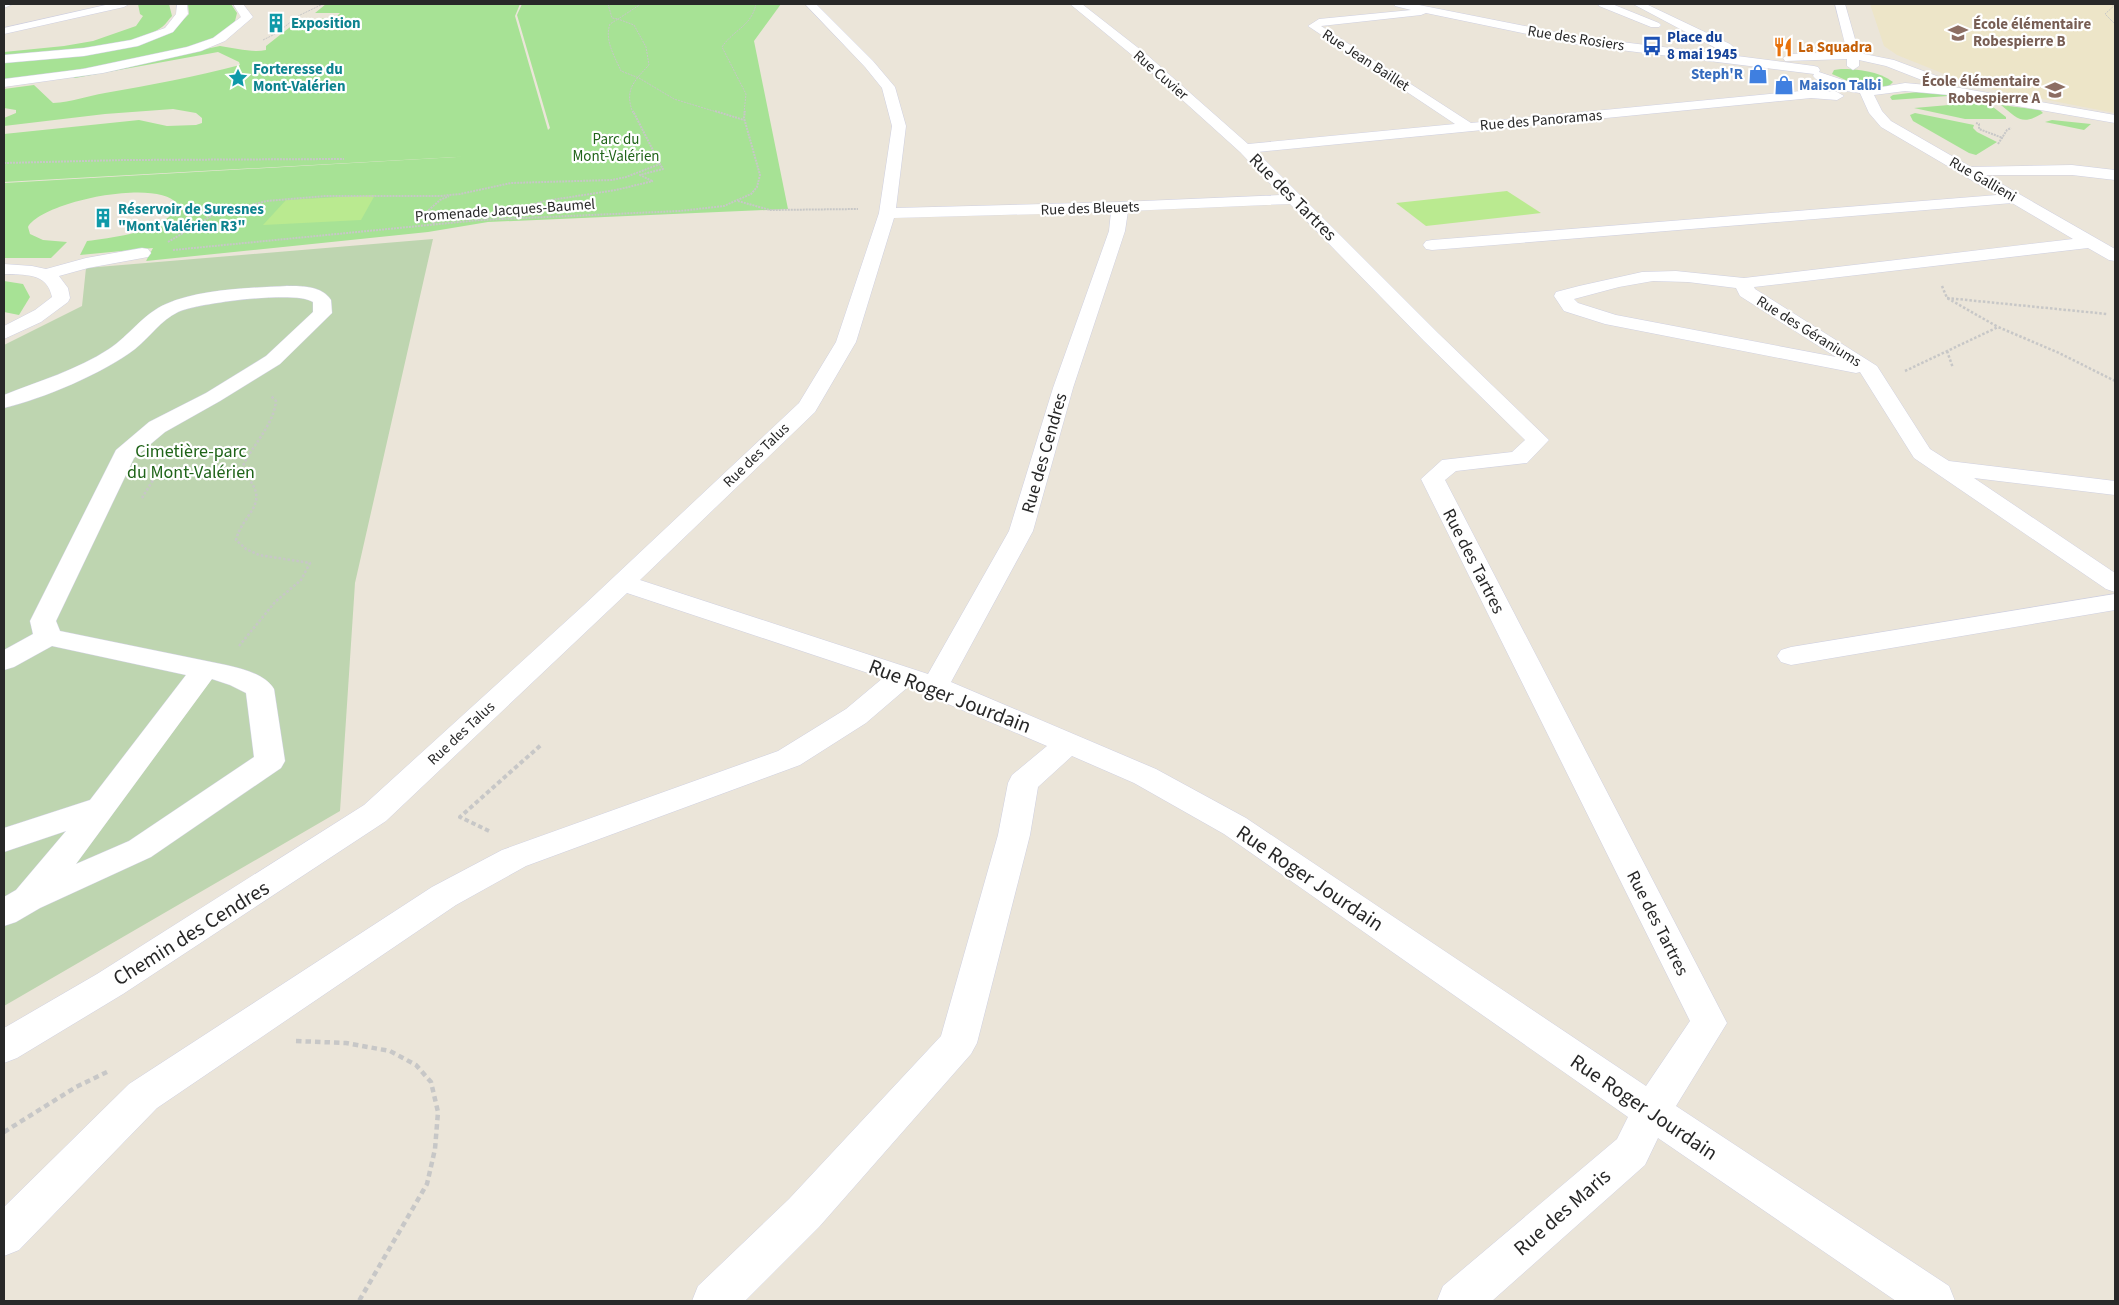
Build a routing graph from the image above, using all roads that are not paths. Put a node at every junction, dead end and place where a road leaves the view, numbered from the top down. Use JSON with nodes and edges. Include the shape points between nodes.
{"nodes":[{"id":1,"x":4,"y":4,"type":"edge"},
{"id":2,"x":8,"y":4,"type":"edge"},
{"id":3,"x":124,"y":4,"type":"edge"},
{"id":4,"x":182,"y":4,"type":"edge"},
{"id":5,"x":238,"y":4,"type":"edge"},
{"id":6,"x":810,"y":4,"type":"edge"},
{"id":7,"x":1075,"y":4,"type":"edge"},
{"id":8,"x":1399,"y":4,"type":"edge"},
{"id":9,"x":1603,"y":4,"type":"edge"},
{"id":10,"x":1638,"y":4,"type":"edge"},
{"id":11,"x":1840,"y":4,"type":"edge"},
{"id":12,"x":1431,"y":12,"type":"junction"},
{"id":13,"x":4,"y":31,"type":"edge"},
{"id":14,"x":1681,"y":52,"type":"junction"},
{"id":15,"x":1734,"y":59,"type":"junction"},
{"id":16,"x":4,"y":60,"type":"edge"},
{"id":17,"x":1853,"y":60,"type":"junction"},
{"id":18,"x":1771,"y":64,"type":"junction"},
{"id":19,"x":1814,"y":70,"type":"junction"},
{"id":20,"x":4,"y":83,"type":"edge"},
{"id":21,"x":1905,"y":86,"type":"junction"},
{"id":22,"x":1962,"y":94,"type":"junction"},
{"id":23,"x":1869,"y":95,"type":"junction"},
{"id":24,"x":1837,"y":96,"type":"junction"},
{"id":25,"x":1915,"y":102,"type":"dead end"},
{"id":26,"x":1896,"y":103,"type":"dead end"},
{"id":27,"x":2115,"y":119,"type":"edge"},
{"id":28,"x":1468,"y":127,"type":"junction"},
{"id":29,"x":1245,"y":149,"type":"junction"},
{"id":30,"x":1970,"y":171,"type":"junction"},
{"id":31,"x":2115,"y":175,"type":"edge"},
{"id":32,"x":2017,"y":198,"type":"junction"},
{"id":33,"x":1294,"y":199,"type":"junction"},
{"id":34,"x":1120,"y":207,"type":"junction"},
{"id":35,"x":876,"y":211,"type":"junction"},
{"id":36,"x":2092,"y":242,"type":"junction"},
{"id":37,"x":1432,"y":245,"type":"dead end"},
{"id":38,"x":146,"y":253,"type":"road end"},
{"id":39,"x":2115,"y":256,"type":"edge"},
{"id":40,"x":4,"y":269,"type":"edge"},
{"id":41,"x":37,"y":272,"type":"junction"},
{"id":42,"x":1744,"y":283,"type":"junction"},
{"id":43,"x":4,"y":333,"type":"edge"},
{"id":44,"x":1874,"y":376,"type":"junction"},
{"id":45,"x":4,"y":402,"type":"edge"},
{"id":46,"x":1943,"y":468,"type":"junction"},
{"id":47,"x":2115,"y":488,"type":"edge"},
{"id":48,"x":622,"y":583,"type":"junction"},
{"id":49,"x":2115,"y":584,"type":"edge"},
{"id":50,"x":2115,"y":602,"type":"edge"},
{"id":51,"x":48,"y":637,"type":"junction"},
{"id":52,"x":1791,"y":656,"type":"dead end"},
{"id":53,"x":4,"y":662,"type":"edge"},
{"id":54,"x":212,"y":670,"type":"junction"},
{"id":55,"x":920,"y":680,"type":"junction"},
{"id":56,"x":1069,"y":743,"type":"junction"},
{"id":57,"x":101,"y":808,"type":"junction"},
{"id":58,"x":375,"y":813,"type":"joint"},
{"id":59,"x":4,"y":840,"type":"edge"},
{"id":60,"x":16,"y":906,"type":"edge"},
{"id":61,"x":4,"y":1047,"type":"edge"},
{"id":62,"x":1651,"y":1112,"type":"junction"},
{"id":63,"x":4,"y":1236,"type":"edge"},
{"id":64,"x":714,"y":1301,"type":"edge"},
{"id":65,"x":1459,"y":1301,"type":"edge"},
{"id":66,"x":1933,"y":1301,"type":"edge"}],
"edges":[{"from":1,"to":2,"type":"street"},
{"from":3,"to":13,"type":"street"},
{"from":4,"to":16,"type":"street","via":[[182,14],[169,30],[134,42],[84,52]]},
{"from":5,"to":20,"type":"street","via":[[247,17],[218,40],[202,46],[75,75]]},
{"from":6,"to":35,"type":"street","name":"Rue des Talus","via":[[870,64],[888,87],[899,126]]},
{"from":7,"to":29,"type":"street","name":"Rue Cuvier","via":[[1142,57]]},
{"from":8,"to":12,"type":"street","name":"Rue des Rosiers"},
{"from":9,"to":14,"type":"street","via":[[1686,38]]},
{"from":10,"to":15,"type":"street","via":[[1726,47],[1735,54]]},
{"from":11,"to":17,"type":"street"},
{"from":12,"to":14,"type":"street","name":"Rue des Rosiers","via":[[1580,41]]},
{"from":12,"to":28,"type":"street","name":"Rue Jean Baillet","via":[[1319,22],[1314,26]]},
{"from":14,"to":15,"type":"street","name":"Rue des Rosiers"},
{"from":15,"to":18,"type":"street","name":"Rue des Rosiers"},
{"from":17,"to":18,"type":"street","via":[[1779,59]]},
{"from":17,"to":19,"type":"street","via":[[1819,66]]},
{"from":17,"to":21,"type":"street","via":[[1901,79]]},
{"from":17,"to":22,"type":"street","via":[[1890,63],[1950,86]]},
{"from":18,"to":19,"type":"street","name":"Rue des Rosiers"},
{"from":18,"to":24,"type":"street","via":[[1769,68]]},
{"from":19,"to":23,"type":"street","via":[[1821,77]]},
{"from":21,"to":22,"type":"street"},
{"from":21,"to":23,"type":"street"},
{"from":22,"to":25,"type":"street","via":[[1960,98]]},
{"from":22,"to":27,"type":"street"},
{"from":23,"to":24,"type":"street"},
{"from":23,"to":26,"type":"street"},
{"from":23,"to":30,"type":"street","name":"Rue Gallieni","via":[[1876,113],[1886,124]]},
{"from":24,"to":28,"type":"street","name":"Rue des Panoramas","via":[[1811,94]]},
{"from":28,"to":29,"type":"street","name":"Rue des Panoramas"},
{"from":29,"to":33,"type":"street","name":"Rue des Tartres"},
{"from":30,"to":31,"type":"street","via":[[2064,170]]},
{"from":30,"to":32,"type":"street","name":"Rue Gallieni"},
{"from":32,"to":36,"type":"street","name":"Rue Gallieni"},
{"from":32,"to":37,"type":"street"},
{"from":33,"to":34,"type":"street","name":"Rue des Bleuets"},
{"from":33,"to":62,"type":"street","name":"Rue des Tartres","via":[[1538,440],[1520,458],[1450,465],[1433,479],[1709,1024]]},
{"from":34,"to":35,"type":"street","name":"Rue des Bleuets"},
{"from":34,"to":55,"type":"street","name":"Rue des Cendres","via":[[1117,231],[1064,388],[1021,532]]},
{"from":35,"to":48,"type":"street","name":"Rue des Talus","via":[[846,342],[807,407]]},
{"from":36,"to":39,"type":"street","name":"Rue Gallieni"},
{"from":36,"to":42,"type":"street","name":"Rue des Géraniums"},
{"from":38,"to":41,"type":"street"},
{"from":40,"to":41,"type":"street"},
{"from":41,"to":43,"type":"street","via":[[56,281],[61,298],[37,316]]},
{"from":42,"to":44,"type":"street","name":"Rue des Géraniums","via":[[1746,292]]},
{"from":42,"to":44,"type":"street","via":[[1651,276],[1563,296],[1571,307],[1612,320]]},
{"from":44,"to":46,"type":"street","name":"Rue des Géraniums","via":[[1922,453]]},
{"from":45,"to":51,"type":"street","via":[[97,364],[128,345],[159,315],[175,306],[196,300],[285,292],[312,293],[322,300],[323,313],[273,360],[156,427],[124,455],[43,621]]},
{"from":46,"to":47,"type":"street"},
{"from":46,"to":49,"type":"street","name":"Rue des Géraniums"},
{"from":48,"to":55,"type":"street","name":"Rue Roger Jourdain"},
{"from":48,"to":58,"type":"street","name":"Rue des Talus"},
{"from":50,"to":52,"type":"street"},
{"from":51,"to":53,"type":"street"},
{"from":51,"to":54,"type":"street"},
{"from":54,"to":57,"type":"street"},
{"from":54,"to":60,"type":"street","via":[[245,680],[260,689],[270,761],[140,848]]},
{"from":55,"to":56,"type":"street","name":"Rue Roger Jourdain"},
{"from":55,"to":63,"type":"street","via":[[789,758],[514,858],[444,896],[143,1096]]},
{"from":56,"to":62,"type":"street","name":"Rue Roger Jourdain","via":[[1146,776],[1235,826]]},
{"from":56,"to":64,"type":"street","via":[[1023,783],[1014,835],[958,1043],[804,1214]]},
{"from":57,"to":59,"type":"street"},
{"from":57,"to":60,"type":"street"},
{"from":58,"to":61,"type":"street","name":"Chemin des Cendres","via":[[126,974]]},
{"from":62,"to":65,"type":"street","name":"Rue des Maris","via":[[1631,1152]]},
{"from":62,"to":66,"type":"street","name":"Rue Roger Jourdain"}]}
